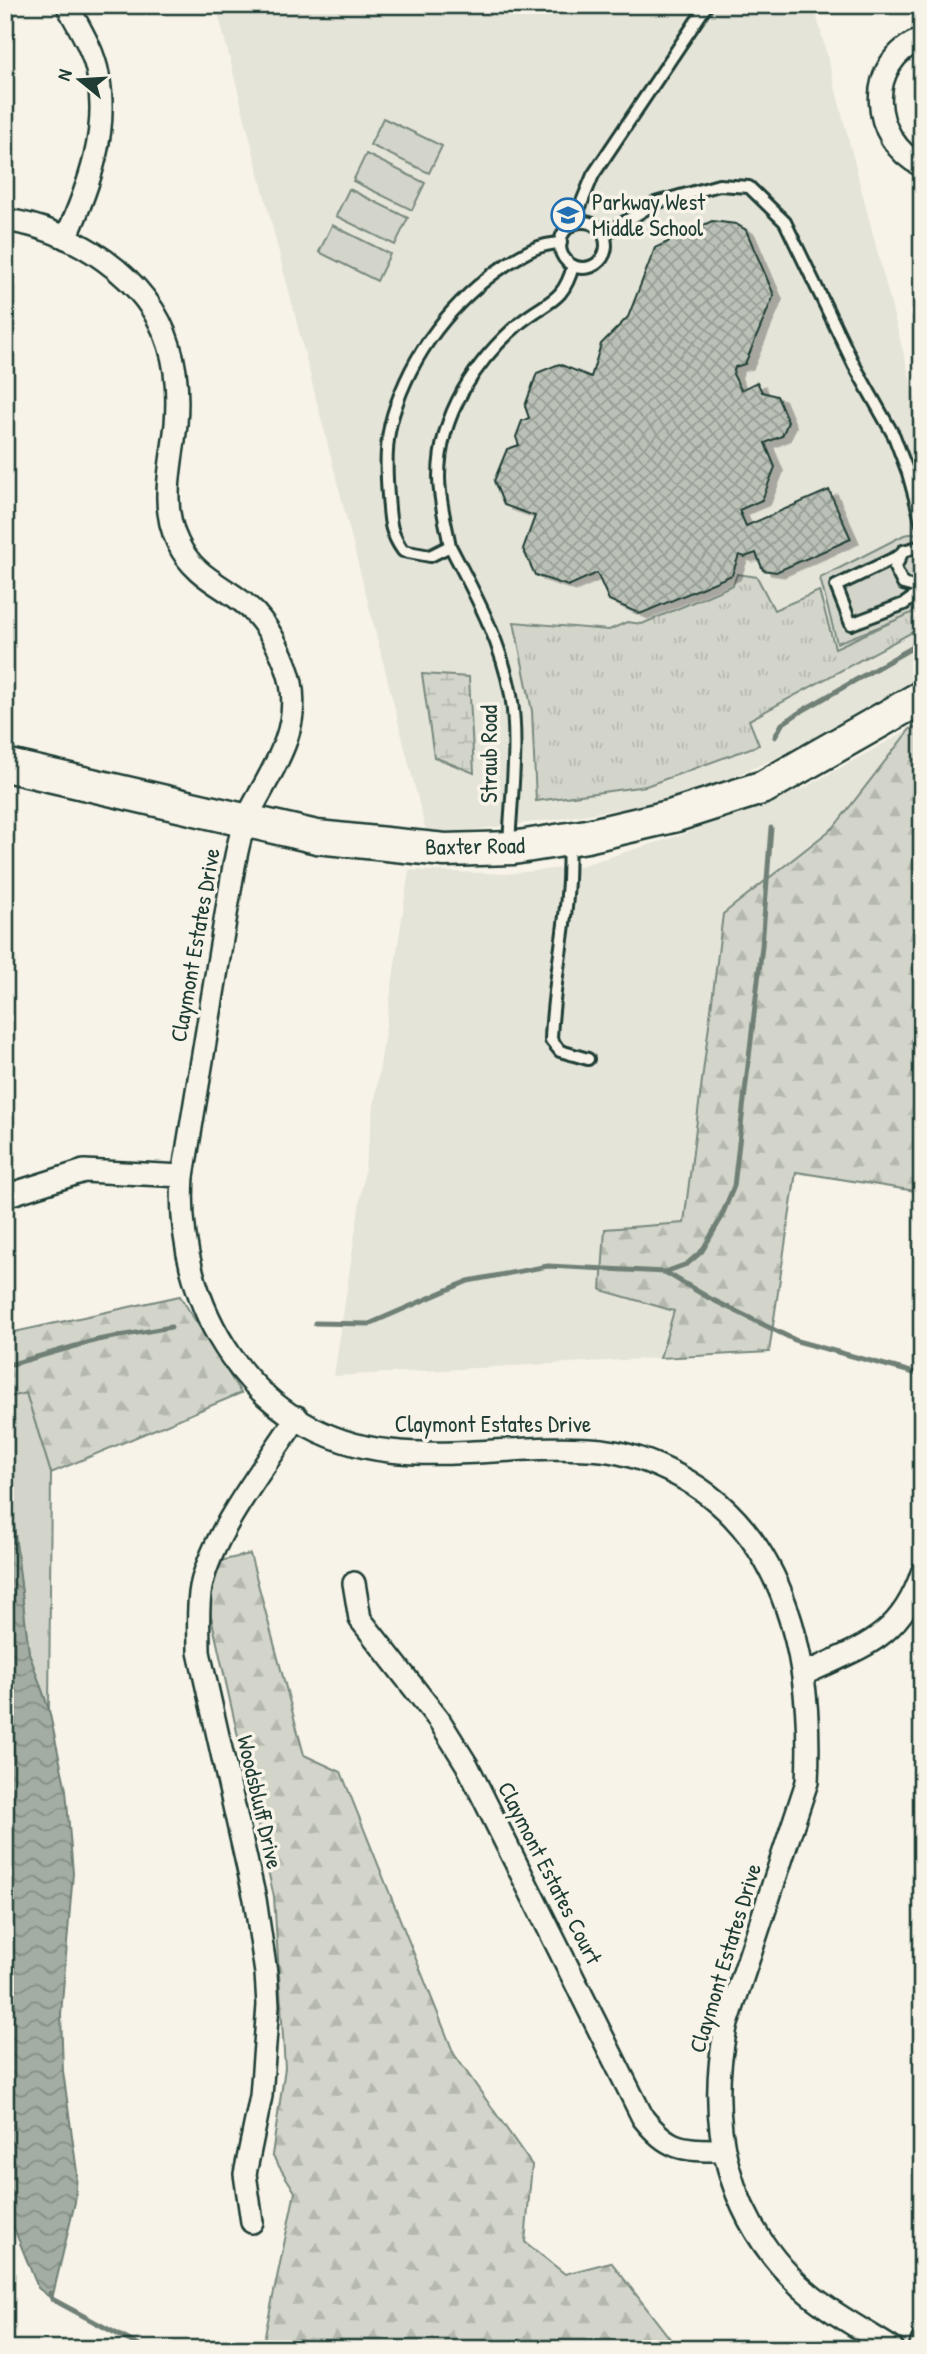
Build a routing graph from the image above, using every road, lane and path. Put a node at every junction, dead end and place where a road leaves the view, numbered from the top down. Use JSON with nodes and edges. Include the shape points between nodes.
{"nodes":[{"id":1,"x":67,"y":5,"type":"edge"},
{"id":2,"x":707,"y":5,"type":"edge"},
{"id":3,"x":922,"y":39,"type":"edge"},
{"id":4,"x":922,"y":166,"type":"edge"},
{"id":5,"x":5,"y":220,"type":"edge"},
{"id":6,"x":573,"y":224,"type":"junction"},
{"id":7,"x":604,"y":235,"type":"junction"},
{"id":8,"x":66,"y":238,"type":"junction"},
{"id":9,"x":561,"y":243,"type":"junction"},
{"id":10,"x":573,"y":266,"type":"junction"},
{"id":11,"x":922,"y":525,"type":"edge"},
{"id":12,"x":450,"y":546,"type":"junction"},
{"id":13,"x":918,"y":546,"type":"edge"},
{"id":14,"x":899,"y":556,"type":"junction"},
{"id":15,"x":922,"y":590,"type":"edge"},
{"id":16,"x":922,"y":697,"type":"edge"},
{"id":17,"x":5,"y":765,"type":"edge"},
{"id":18,"x":245,"y":822,"type":"junction"},
{"id":19,"x":567,"y":839,"type":"junction"},
{"id":20,"x":508,"y":849,"type":"junction"},
{"id":21,"x":588,"y":1059,"type":"dead end"},
{"id":22,"x":183,"y":1176,"type":"junction"},
{"id":23,"x":5,"y":1196,"type":"edge"},
{"id":24,"x":297,"y":1418,"type":"junction"},
{"id":25,"x":922,"y":1573,"type":"edge"},
{"id":26,"x":354,"y":1583,"type":"dead end"},
{"id":27,"x":804,"y":1674,"type":"junction"},
{"id":28,"x":722,"y":2150,"type":"junction"},
{"id":29,"x":252,"y":2222,"type":"dead end"},
{"id":30,"x":922,"y":2342,"type":"edge"},
{"id":31,"x":893,"y":2349,"type":"edge"},
{"id":32,"x":920,"y":2349,"type":"edge"}],
"edges":[{"from":1,"to":8,"type":"street","via":[[98,74],[102,113],[95,165]]},
{"from":2,"to":6,"type":"lane","via":[[593,175]]},
{"from":3,"to":4,"type":"street","via":[[892,64],[879,97],[879,114],[907,159]]},
{"from":5,"to":8,"type":"street","name":"Claymont Estates Drive"},
{"from":6,"to":7,"type":"lane","via":[[589,223]]},
{"from":6,"to":9,"type":"lane"},
{"from":7,"to":10,"type":"lane","via":[[606,249],[599,262],[587,268]]},
{"from":7,"to":11,"type":"lane","via":[[655,203],[719,185],[749,187],[785,222],[894,436]]},
{"from":8,"to":18,"type":"street","name":"Claymont Estates Drive","via":[[120,273],[146,303],[169,344],[176,382],[169,518],[178,544],[193,568],[254,612],[276,643],[291,682],[287,740]]},
{"from":9,"to":10,"type":"lane","via":[[563,256]]},
{"from":9,"to":12,"type":"lane","via":[[541,244],[474,286],[442,320],[415,365],[393,416],[386,463],[391,534],[403,551],[430,556]]},
{"from":10,"to":12,"type":"lane","name":"Straub Road","via":[[561,295],[493,346],[459,396],[447,425],[439,477]]},
{"from":11,"to":13,"type":"lane"},
{"from":12,"to":20,"type":"lane","name":"Straub Road","via":[[491,625],[511,696]]},
{"from":13,"to":14,"type":"lane"},
{"from":14,"to":15,"type":"lane","via":[[895,568],[899,580],[908,588]]},
{"from":14,"to":15,"type":"lane","via":[[836,586],[850,624],[904,604]]},
{"from":16,"to":19,"type":"main road","name":"Baxter Road","via":[[764,787],[674,816]]},
{"from":17,"to":18,"type":"main road","name":"Baxter Road"},
{"from":18,"to":20,"type":"main road","name":"Baxter Road","via":[[376,844]]},
{"from":18,"to":22,"type":"street","name":"Claymont Estates Drive","via":[[221,934]]},
{"from":19,"to":20,"type":"main road","name":"Baxter Road"},
{"from":19,"to":21,"type":"lane","via":[[569,901],[551,1040],[560,1051]]},
{"from":22,"to":23,"type":"street","via":[[84,1171]]},
{"from":22,"to":24,"type":"street","name":"Claymont Estates Drive","via":[[184,1237],[201,1306],[241,1370]]},
{"from":24,"to":27,"type":"street","name":"Claymont Estates Drive","via":[[388,1451],[594,1450],[667,1470],[698,1486],[727,1510],[770,1565],[794,1629]]},
{"from":24,"to":29,"type":"street","name":"Woodsbluff Drive","via":[[221,1536],[201,1586],[199,1617],[199,1651],[255,1899],[266,1973],[262,2085],[245,2175]]},
{"from":25,"to":27,"type":"street","via":[[897,1622],[870,1646]]},
{"from":26,"to":28,"type":"street","name":"Claymont Estates Court","via":[[360,1619],[439,1720],[467,1765],[643,2118],[673,2147]]},
{"from":27,"to":28,"type":"street","name":"Claymont Estates Drive","via":[[807,1782],[726,2027],[718,2065]]},
{"from":28,"to":31,"type":"street","name":"Claymont Estates Drive","via":[[744,2211],[767,2250],[801,2286]]},
{"from":30,"to":32,"type":"street"}]}
